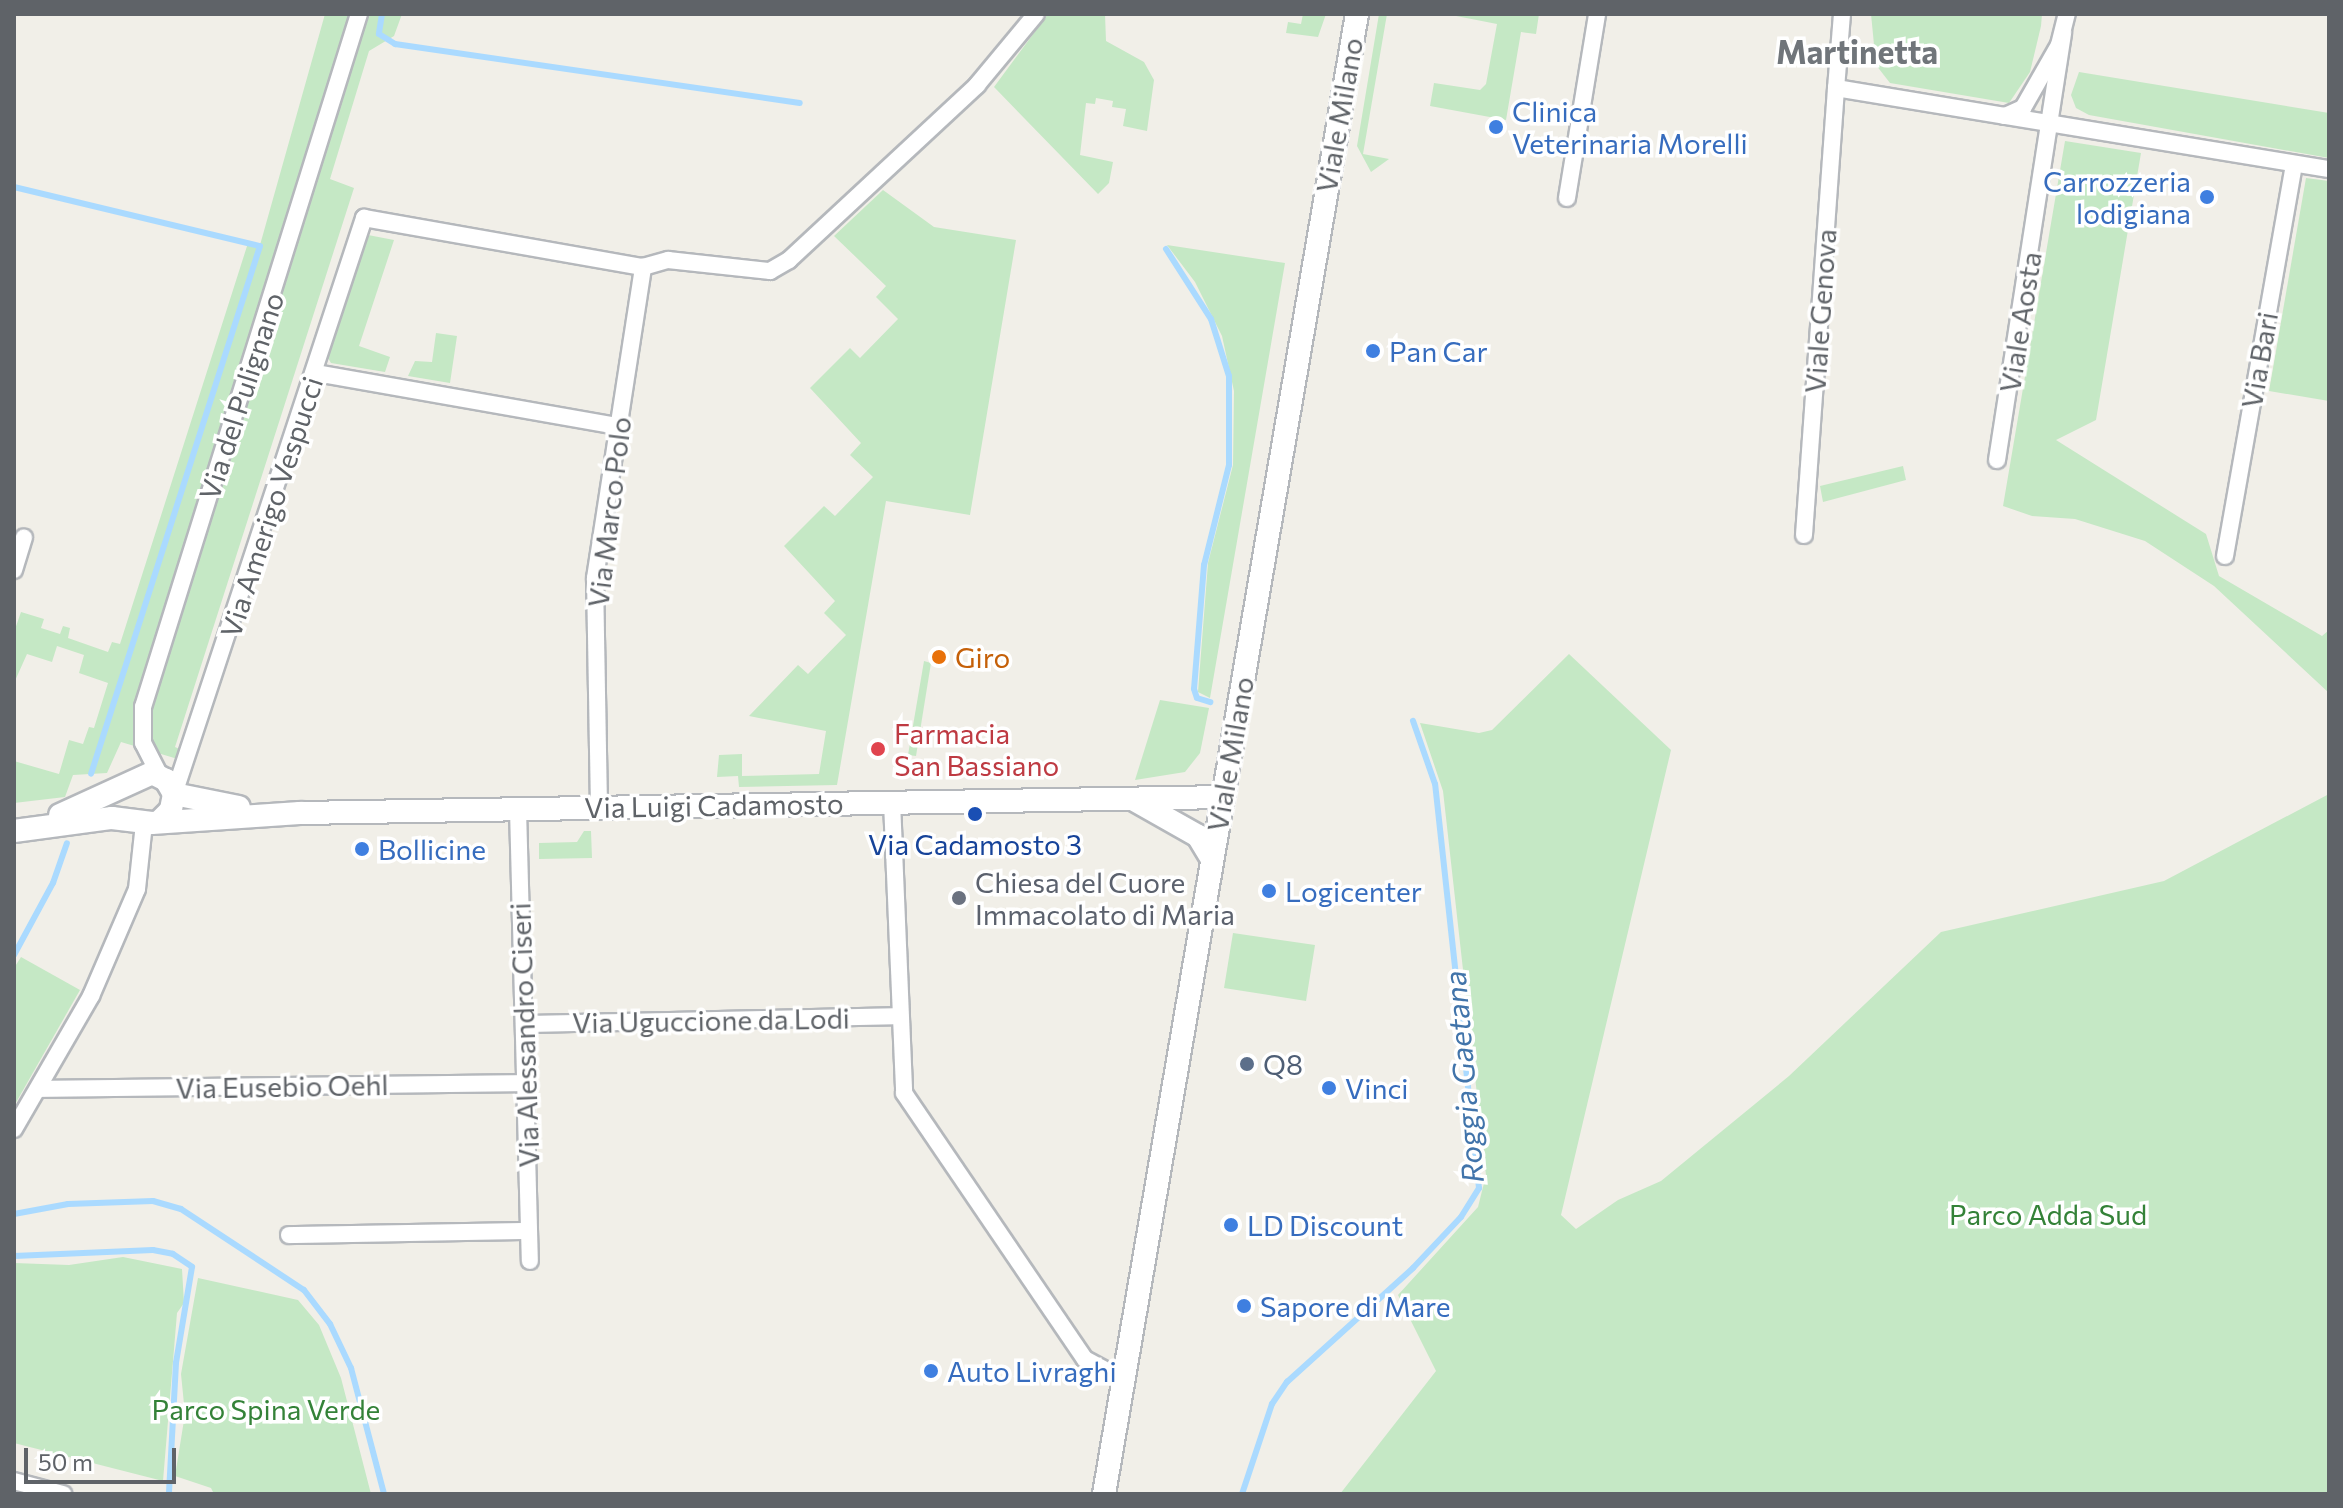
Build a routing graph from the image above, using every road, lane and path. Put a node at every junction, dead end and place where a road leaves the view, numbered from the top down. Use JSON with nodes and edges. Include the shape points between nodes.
{"nodes":[{"id":1,"x":359,"y":14,"type":"edge"},
{"id":2,"x":1036,"y":14,"type":"edge"},
{"id":3,"x":1357,"y":14,"type":"edge"},
{"id":4,"x":1597,"y":14,"type":"edge"},
{"id":5,"x":1842,"y":14,"type":"edge"},
{"id":6,"x":2067,"y":14,"type":"edge"},
{"id":7,"x":2063,"y":33,"type":"junction"},
{"id":8,"x":1836,"y":88,"type":"junction"},
{"id":9,"x":2059,"y":88,"type":"junction"},
{"id":10,"x":2005,"y":116,"type":"junction"},
{"id":11,"x":2051,"y":128,"type":"junction"},
{"id":12,"x":2094,"y":130,"type":"junction"},
{"id":13,"x":2294,"y":164,"type":"junction"},
{"id":14,"x":2329,"y":169,"type":"edge"},
{"id":15,"x":1567,"y":198,"type":"dead end"},
{"id":16,"x":643,"y":267,"type":"junction"},
{"id":17,"x":316,"y":373,"type":"junction"},
{"id":18,"x":618,"y":426,"type":"junction"},
{"id":19,"x":1997,"y":460,"type":"dead end"},
{"id":20,"x":1804,"y":535,"type":"dead end"},
{"id":21,"x":24,"y":537,"type":"dead end"},
{"id":22,"x":2225,"y":556,"type":"dead end"},
{"id":23,"x":14,"y":570,"type":"edge"},
{"id":24,"x":160,"y":776,"type":"junction"},
{"id":25,"x":129,"y":783,"type":"junction"},
{"id":26,"x":174,"y":794,"type":"junction"},
{"id":27,"x":1223,"y":797,"type":"junction"},
{"id":28,"x":1127,"y":798,"type":"junction"},
{"id":29,"x":892,"y":802,"type":"junction"},
{"id":30,"x":599,"y":807,"type":"junction"},
{"id":31,"x":518,"y":809,"type":"junction"},
{"id":32,"x":300,"y":813,"type":"junction"},
{"id":33,"x":146,"y":822,"type":"junction"},
{"id":34,"x":14,"y":830,"type":"edge"},
{"id":35,"x":1212,"y":859,"type":"junction"},
{"id":36,"x":898,"y":1016,"type":"junction"},
{"id":37,"x":524,"y":1024,"type":"junction"},
{"id":38,"x":525,"y":1083,"type":"junction"},
{"id":39,"x":39,"y":1089,"type":"junction"},
{"id":40,"x":14,"y":1129,"type":"edge"},
{"id":41,"x":529,"y":1231,"type":"junction"},
{"id":42,"x":289,"y":1235,"type":"dead end"},
{"id":43,"x":530,"y":1261,"type":"dead end"},
{"id":44,"x":1122,"y":1379,"type":"junction"},
{"id":45,"x":14,"y":1481,"type":"edge"},
{"id":46,"x":63,"y":1494,"type":"edge"},
{"id":47,"x":1104,"y":1494,"type":"edge"}],
"edges":[{"from":1,"to":24,"type":"street","name":"Via del Pulignano","via":[[143,707],[143,743]]},
{"from":2,"to":16,"type":"street","via":[[977,85],[780,267],[751,272],[668,260]]},
{"from":3,"to":27,"type":"street","name":"Viale Milano"},
{"from":4,"to":15,"type":"street"},
{"from":5,"to":8,"type":"street","name":"Viale Genova"},
{"from":6,"to":7,"type":"street"},
{"from":7,"to":9,"type":"street","name":"Viale Aosta"},
{"from":7,"to":10,"type":"street","via":[[2023,108]]},
{"from":8,"to":10,"type":"street"},
{"from":8,"to":20,"type":"street","name":"Viale Genova"},
{"from":9,"to":11,"type":"street","name":"Viale Aosta"},
{"from":9,"to":12,"type":"street","via":[[2066,115]]},
{"from":10,"to":11,"type":"street"},
{"from":11,"to":12,"type":"street"},
{"from":11,"to":19,"type":"street","name":"Viale Aosta"},
{"from":12,"to":13,"type":"street"},
{"from":13,"to":14,"type":"street"},
{"from":13,"to":22,"type":"street","name":"Via Bari"},
{"from":16,"to":17,"type":"street","name":"Via Amerigo Vespucci","via":[[364,218]]},
{"from":16,"to":18,"type":"street","name":"Via Marco Polo"},
{"from":17,"to":18,"type":"street"},
{"from":17,"to":26,"type":"street","name":"Via Amerigo Vespucci"},
{"from":18,"to":30,"type":"street","name":"Via Marco Polo","via":[[595,578]]},
{"from":21,"to":23,"type":"street"},
{"from":24,"to":25,"type":"street","via":[[143,774]]},
{"from":24,"to":26,"type":"street"},
{"from":25,"to":33,"type":"street","via":[[125,807]]},
{"from":25,"to":34,"type":"street","via":[[97,802]]},
{"from":26,"to":32,"type":"street","name":"Via Luigi Cadamosto","via":[[202,803]]},
{"from":26,"to":33,"type":"street","via":[[171,810]]},
{"from":27,"to":28,"type":"street","name":"Via Luigi Cadamosto"},
{"from":27,"to":35,"type":"street","name":"Viale Milano"},
{"from":28,"to":29,"type":"street","name":"Via Luigi Cadamosto"},
{"from":28,"to":35,"type":"street","name":"Via Luigi Cadamosto","via":[[1198,836]]},
{"from":29,"to":30,"type":"street","name":"Via Luigi Cadamosto"},
{"from":29,"to":36,"type":"street"},
{"from":30,"to":31,"type":"street","name":"Via Luigi Cadamosto"},
{"from":31,"to":32,"type":"street","name":"Via Luigi Cadamosto"},
{"from":31,"to":37,"type":"street","name":"Via Alessandro Ciseri"},
{"from":32,"to":33,"type":"street","name":"Via Luigi Cadamosto"},
{"from":33,"to":34,"type":"street","name":"Via Luigi Cadamosto","via":[[101,819]]},
{"from":33,"to":39,"type":"street","via":[[137,889],[97,983]]},
{"from":35,"to":44,"type":"street","name":"Viale Milano"},
{"from":36,"to":37,"type":"street","name":"Via Uguccione da Lodi"},
{"from":36,"to":44,"type":"street","via":[[900,1071],[910,1105],[1085,1359]]},
{"from":37,"to":38,"type":"street","name":"Via Alessandro Ciseri"},
{"from":38,"to":39,"type":"street","name":"Via Eusebio Oehl"},
{"from":38,"to":41,"type":"street","name":"Via Alessandro Ciseri"},
{"from":39,"to":40,"type":"street"},
{"from":41,"to":42,"type":"street"},
{"from":41,"to":43,"type":"street","name":"Via Alessandro Ciseri"},
{"from":44,"to":47,"type":"street","name":"Viale Milano"},
{"from":45,"to":46,"type":"street"}]}
